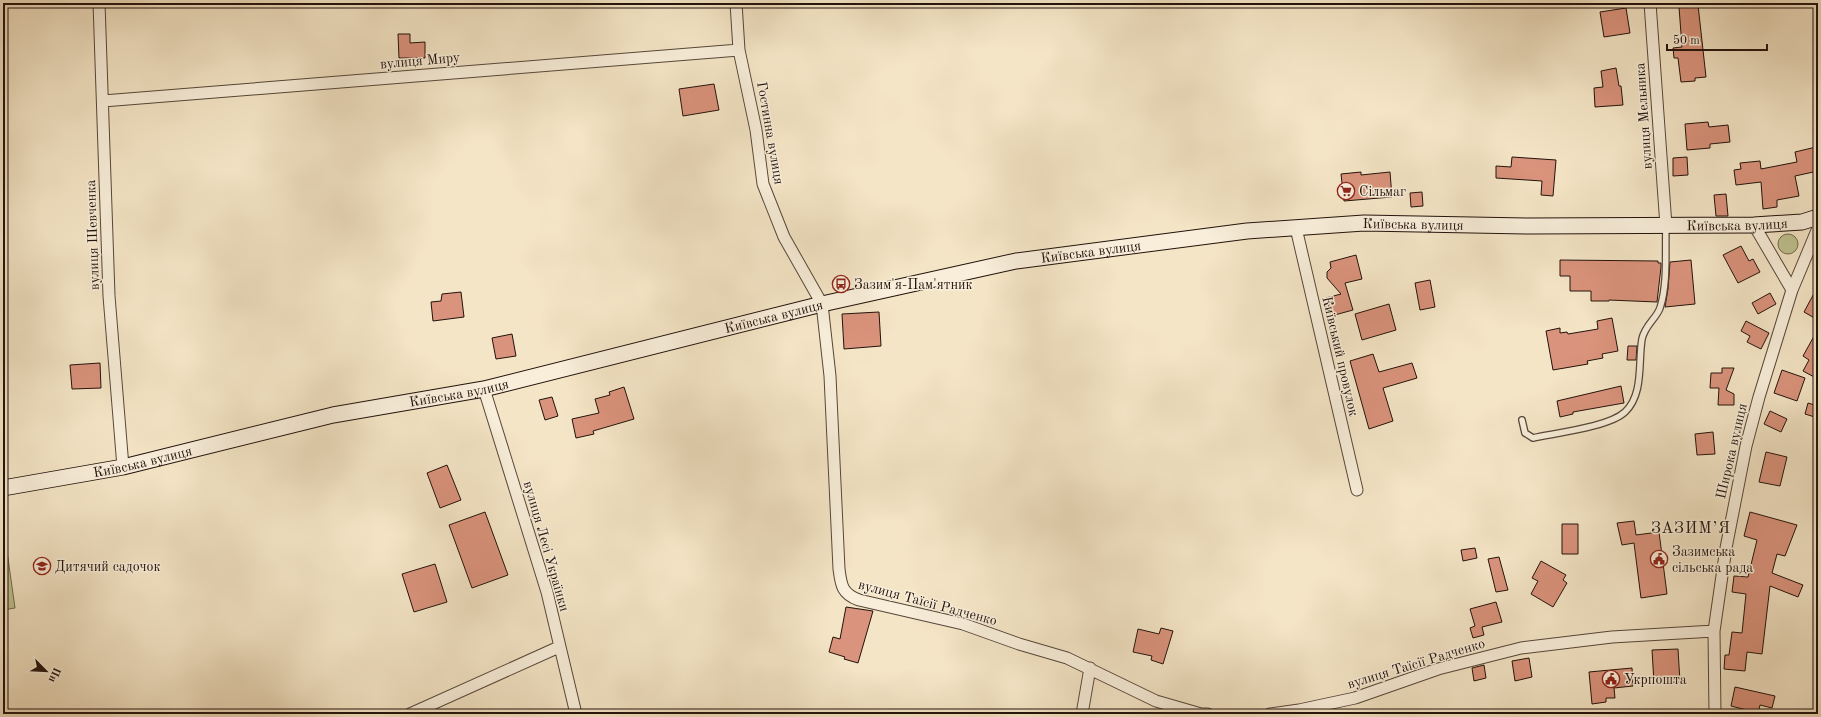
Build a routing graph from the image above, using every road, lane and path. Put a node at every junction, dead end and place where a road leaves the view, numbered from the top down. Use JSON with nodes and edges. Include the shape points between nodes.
{"nodes":[{"id":1,"x":99,"y":3,"type":"edge"},
{"id":2,"x":736,"y":3,"type":"edge"},
{"id":3,"x":1650,"y":3,"type":"edge"},
{"id":4,"x":739,"y":50,"type":"junction"},
{"id":5,"x":103,"y":101,"type":"junction"},
{"id":6,"x":1818,"y":217,"type":"edge"},
{"id":7,"x":1666,"y":226,"type":"junction"},
{"id":8,"x":1754,"y":226,"type":"junction"},
{"id":9,"x":1296,"y":228,"type":"junction"},
{"id":10,"x":1818,"y":228,"type":"edge"},
{"id":11,"x":1792,"y":290,"type":"junction"},
{"id":12,"x":822,"y":304,"type":"junction"},
{"id":13,"x":484,"y":389,"type":"junction"},
{"id":14,"x":1522,"y":420,"type":"dead end"},
{"id":15,"x":124,"y":467,"type":"junction"},
{"id":16,"x":3,"y":488,"type":"edge"},
{"id":17,"x":1357,"y":490,"type":"dead end"},
{"id":18,"x":1714,"y":631,"type":"junction"},
{"id":19,"x":559,"y":647,"type":"junction"},
{"id":20,"x":1090,"y":668,"type":"junction"},
{"id":21,"x":410,"y":714,"type":"edge"},
{"id":22,"x":576,"y":714,"type":"edge"},
{"id":23,"x":1082,"y":714,"type":"edge"},
{"id":24,"x":1208,"y":714,"type":"edge"},
{"id":25,"x":1270,"y":714,"type":"edge"},
{"id":26,"x":1715,"y":714,"type":"edge"}],
"edges":[{"from":1,"to":5,"type":"street","name":"вулиця Шевченка"},
{"from":2,"to":4,"type":"street","name":"Гостинна вулиця"},
{"from":3,"to":7,"type":"street","name":"вулиця Мельника"},
{"from":4,"to":5,"type":"street","name":"вулиця Миру"},
{"from":4,"to":12,"type":"street","name":"Гостинна вулиця","via":[[756,130],[763,184],[784,237]]},
{"from":5,"to":15,"type":"street","name":"вулиця Шевченка","via":[[109,296]]},
{"from":6,"to":8,"type":"street","name":"Київська вулиця","via":[[1802,222]]},
{"from":7,"to":8,"type":"street","name":"Київська вулиця"},
{"from":7,"to":9,"type":"street","name":"Київська вулиця","via":[[1364,223]]},
{"from":7,"to":14,"type":"lane","via":[[1663,294],[1659,310],[1648,324],[1643,338],[1637,395],[1626,411],[1610,421],[1533,438],[1525,433]]},
{"from":8,"to":11,"type":"street"},
{"from":9,"to":12,"type":"street","name":"Київська вулиця","via":[[1240,232],[1016,261]]},
{"from":9,"to":17,"type":"street","name":"Київський провулок"},
{"from":10,"to":11,"type":"street","name":"Широка вулиця"},
{"from":11,"to":18,"type":"street","name":"Широка вулиця","via":[[1746,446],[1726,548]]},
{"from":12,"to":13,"type":"street","name":"Київська вулиця"},
{"from":12,"to":20,"type":"street","name":"вулиця Таїсії Радченко","via":[[830,376],[839,569],[846,594],[859,600],[963,624]]},
{"from":13,"to":15,"type":"street","name":"Київська вулиця","via":[[333,415]]},
{"from":13,"to":19,"type":"street","name":"вулиця Лесі Українки","via":[[547,592]]},
{"from":15,"to":16,"type":"street","name":"Київська вулиця"},
{"from":18,"to":25,"type":"street","name":"вулиця Таїсії Радченко","via":[[1612,637],[1521,648],[1438,669],[1355,698]]},
{"from":18,"to":26,"type":"street","name":"Широка вулиця"},
{"from":19,"to":21,"type":"street"},
{"from":19,"to":22,"type":"street","name":"вулиця Лесі Українки"},
{"from":20,"to":23,"type":"street"},
{"from":20,"to":24,"type":"street","name":"вулиця Таїсії Радченко","via":[[1156,701]]}]}
